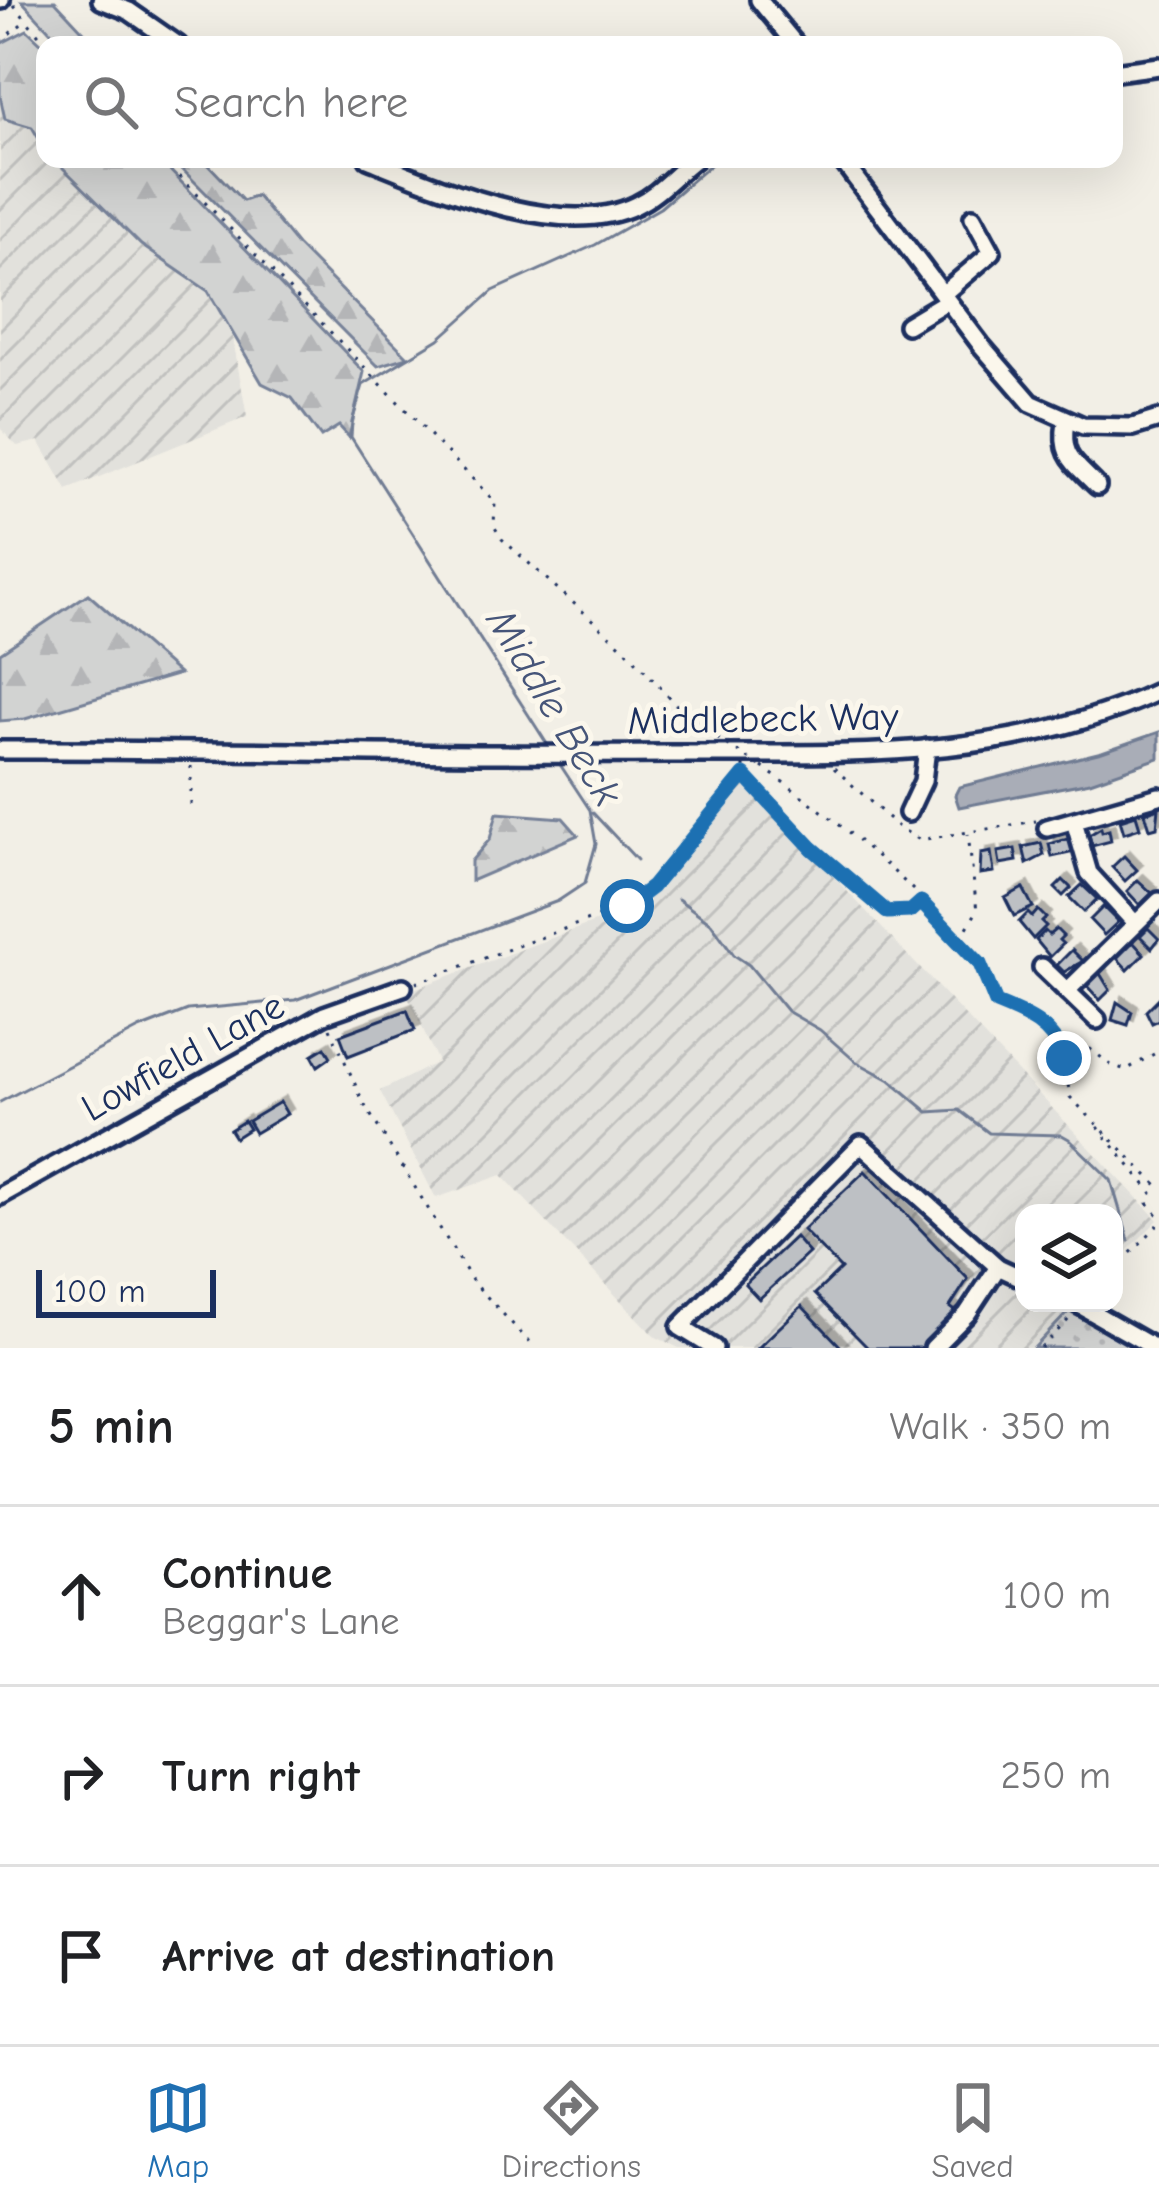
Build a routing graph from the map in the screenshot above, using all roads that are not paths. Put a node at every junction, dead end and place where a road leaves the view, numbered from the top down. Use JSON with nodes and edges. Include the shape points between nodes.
{"nodes":[{"id":1,"x":101,"y":0,"type":"edge"},
{"id":2,"x":759,"y":0,"type":"edge"},
{"id":3,"x":165,"y":36,"type":"edge"},
{"id":4,"x":789,"y":36,"type":"edge"},
{"id":5,"x":1159,"y":66,"type":"edge"},
{"id":6,"x":1123,"y":71,"type":"edge"},
{"id":7,"x":394,"y":168,"type":"edge"},
{"id":8,"x":685,"y":168,"type":"edge"},
{"id":9,"x":848,"y":168,"type":"edge"},
{"id":10,"x":973,"y":217,"type":"dead end"},
{"id":11,"x":945,"y":297,"type":"junction"},
{"id":12,"x":907,"y":325,"type":"dead end"},
{"id":13,"x":1159,"y":419,"type":"edge"},
{"id":14,"x":1066,"y":422,"type":"junction"},
{"id":15,"x":1097,"y":485,"type":"dead end"},
{"id":16,"x":1159,"y":692,"type":"edge"},
{"id":17,"x":927,"y":748,"type":"junction"},
{"id":18,"x":0,"y":750,"type":"edge"},
{"id":19,"x":1159,"y":796,"type":"edge"},
{"id":20,"x":908,"y":813,"type":"dead end"},
{"id":21,"x":1075,"y":821,"type":"junction"},
{"id":22,"x":1047,"y":824,"type":"road end"},
{"id":23,"x":1159,"y":901,"type":"edge"},
{"id":24,"x":1134,"y":922,"type":"junction"},
{"id":25,"x":1042,"y":967,"type":"dead end"},
{"id":26,"x":403,"y":987,"type":"road end"},
{"id":27,"x":1066,"y":991,"type":"junction"},
{"id":28,"x":1097,"y":1020,"type":"dead end"},
{"id":29,"x":0,"y":1196,"type":"edge"},
{"id":30,"x":998,"y":1267,"type":"junction"},
{"id":31,"x":1015,"y":1275,"type":"edge"},
{"id":32,"x":1092,"y":1312,"type":"edge"},
{"id":33,"x":714,"y":1348,"type":"edge"},
{"id":34,"x":933,"y":1348,"type":"edge"},
{"id":35,"x":1155,"y":1348,"type":"edge"}],
"edges":[{"from":1,"to":3,"type":"street"},
{"from":2,"to":4,"type":"street"},
{"from":5,"to":6,"type":"street"},
{"from":7,"to":8,"type":"street","via":[[503,206],[578,220],[632,207]]},
{"from":9,"to":11,"type":"street"},
{"from":10,"to":11,"type":"street","via":[[992,252]]},
{"from":11,"to":12,"type":"street"},
{"from":11,"to":14,"type":"street","via":[[1014,387]]},
{"from":13,"to":14,"type":"street","via":[[1111,428]]},
{"from":14,"to":15,"type":"street","via":[[1067,455]]},
{"from":16,"to":17,"type":"street","name":"Middlebeck Way","via":[[1037,733]]},
{"from":17,"to":18,"type":"street","name":"Middlebeck Way","via":[[568,755]]},
{"from":17,"to":20,"type":"street"},
{"from":19,"to":21,"type":"street"},
{"from":21,"to":22,"type":"street"},
{"from":21,"to":24,"type":"street","via":[[1089,873]]},
{"from":23,"to":24,"type":"street"},
{"from":24,"to":27,"type":"street"},
{"from":25,"to":27,"type":"street"},
{"from":26,"to":29,"type":"street","name":"Lowfield Lane","via":[[324,1015]]},
{"from":27,"to":28,"type":"street"},
{"from":30,"to":31,"type":"street"},
{"from":30,"to":33,"type":"street","via":[[861,1144],[680,1327]]},
{"from":30,"to":34,"type":"street"},
{"from":32,"to":35,"type":"street"}]}
